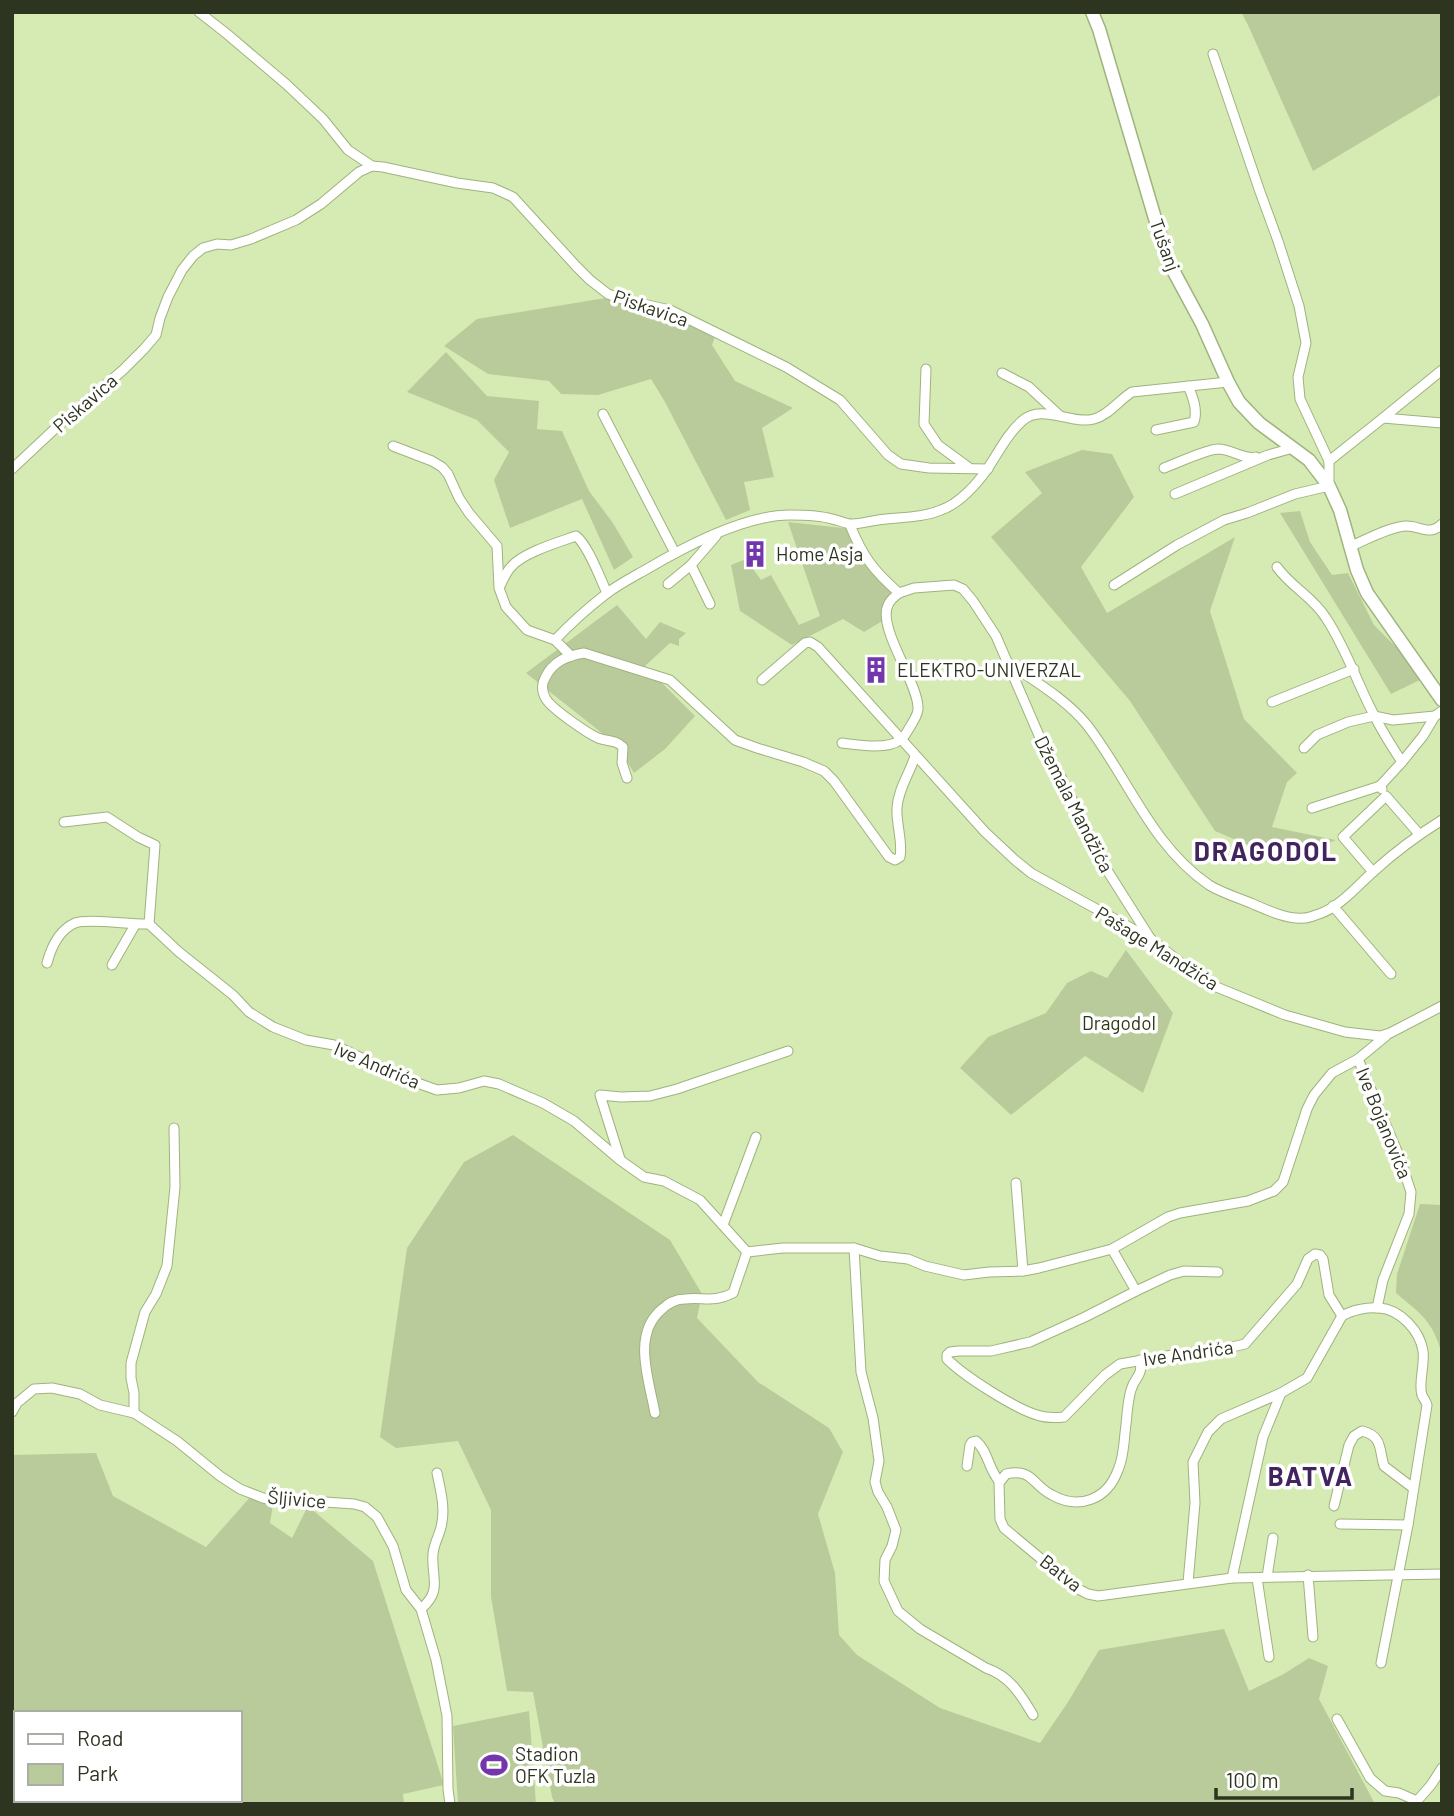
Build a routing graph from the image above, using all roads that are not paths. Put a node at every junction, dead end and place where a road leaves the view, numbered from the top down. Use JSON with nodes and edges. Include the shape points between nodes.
{"nodes":[{"id":1,"x":199,"y":12,"type":"edge"},
{"id":2,"x":1092,"y":12,"type":"edge"},
{"id":3,"x":1213,"y":54,"type":"dead end"},
{"id":4,"x":372,"y":166,"type":"junction"},
{"id":5,"x":926,"y":369,"type":"dead end"},
{"id":6,"x":1442,"y":370,"type":"edge"},
{"id":7,"x":1002,"y":373,"type":"dead end"},
{"id":8,"x":1228,"y":382,"type":"junction"},
{"id":9,"x":1188,"y":386,"type":"junction"},
{"id":10,"x":603,"y":414,"type":"dead end"},
{"id":11,"x":1060,"y":416,"type":"junction"},
{"id":12,"x":1383,"y":418,"type":"junction"},
{"id":13,"x":1442,"y":423,"type":"edge"},
{"id":14,"x":1156,"y":430,"type":"dead end"},
{"id":15,"x":393,"y":446,"type":"dead end"},
{"id":16,"x":1293,"y":448,"type":"junction"},
{"id":17,"x":1268,"y":455,"type":"junction"},
{"id":18,"x":1329,"y":461,"type":"junction"},
{"id":19,"x":969,"y":468,"type":"junction"},
{"id":20,"x":988,"y":468,"type":"junction"},
{"id":21,"x":1164,"y":468,"type":"dead end"},
{"id":22,"x":12,"y":469,"type":"edge"},
{"id":23,"x":1329,"y":486,"type":"junction"},
{"id":24,"x":1175,"y":494,"type":"dead end"},
{"id":25,"x":1442,"y":524,"type":"edge"},
{"id":26,"x":850,"y":525,"type":"junction"},
{"id":27,"x":719,"y":533,"type":"junction"},
{"id":28,"x":1351,"y":546,"type":"junction"},
{"id":29,"x":675,"y":553,"type":"junction"},
{"id":30,"x":691,"y":565,"type":"junction"},
{"id":31,"x":1277,"y":567,"type":"dead end"},
{"id":32,"x":668,"y":584,"type":"dead end"},
{"id":33,"x":1114,"y":585,"type":"dead end"},
{"id":34,"x":499,"y":588,"type":"junction"},
{"id":35,"x":607,"y":593,"type":"junction"},
{"id":36,"x":899,"y":593,"type":"junction"},
{"id":37,"x":710,"y":604,"type":"dead end"},
{"id":38,"x":555,"y":640,"type":"junction"},
{"id":39,"x":571,"y":656,"type":"junction"},
{"id":40,"x":1007,"y":662,"type":"junction"},
{"id":41,"x":1354,"y":669,"type":"junction"},
{"id":42,"x":762,"y":680,"type":"dead end"},
{"id":43,"x":1442,"y":700,"type":"edge"},
{"id":44,"x":1272,"y":702,"type":"dead end"},
{"id":45,"x":1438,"y":713,"type":"edge"},
{"id":46,"x":1374,"y":716,"type":"junction"},
{"id":47,"x":902,"y":739,"type":"junction"},
{"id":48,"x":842,"y":743,"type":"dead end"},
{"id":49,"x":1304,"y":748,"type":"dead end"},
{"id":50,"x":915,"y":756,"type":"junction"},
{"id":51,"x":1402,"y":762,"type":"junction"},
{"id":52,"x":627,"y":778,"type":"dead end"},
{"id":53,"x":1380,"y":786,"type":"junction"},
{"id":54,"x":1386,"y":796,"type":"junction"},
{"id":55,"x":1312,"y":808,"type":"dead end"},
{"id":56,"x":1442,"y":820,"type":"edge"},
{"id":57,"x":64,"y":822,"type":"dead end"},
{"id":58,"x":1419,"y":834,"type":"junction"},
{"id":59,"x":1373,"y":872,"type":"junction"},
{"id":60,"x":1333,"y":906,"type":"junction"},
{"id":61,"x":149,"y":924,"type":"junction"},
{"id":62,"x":135,"y":925,"type":"junction"},
{"id":63,"x":1151,"y":940,"type":"junction"},
{"id":64,"x":47,"y":963,"type":"dead end"},
{"id":65,"x":112,"y":965,"type":"dead end"},
{"id":66,"x":1391,"y":974,"type":"dead end"},
{"id":67,"x":1442,"y":1006,"type":"edge"},
{"id":68,"x":1390,"y":1033,"type":"junction"},
{"id":69,"x":788,"y":1051,"type":"dead end"},
{"id":70,"x":1358,"y":1059,"type":"junction"},
{"id":71,"x":174,"y":1128,"type":"dead end"},
{"id":72,"x":756,"y":1137,"type":"dead end"},
{"id":73,"x":620,"y":1160,"type":"junction"},
{"id":74,"x":1016,"y":1183,"type":"dead end"},
{"id":75,"x":723,"y":1225,"type":"junction"},
{"id":76,"x":854,"y":1248,"type":"junction"},
{"id":77,"x":1112,"y":1249,"type":"junction"},
{"id":78,"x":747,"y":1252,"type":"junction"},
{"id":79,"x":1023,"y":1271,"type":"junction"},
{"id":80,"x":1219,"y":1272,"type":"dead end"},
{"id":81,"x":1136,"y":1291,"type":"junction"},
{"id":82,"x":1377,"y":1308,"type":"junction"},
{"id":83,"x":1342,"y":1316,"type":"junction"},
{"id":84,"x":1140,"y":1360,"type":"junction"},
{"id":85,"x":1281,"y":1393,"type":"junction"},
{"id":86,"x":12,"y":1412,"type":"edge"},
{"id":87,"x":134,"y":1413,"type":"junction"},
{"id":88,"x":655,"y":1413,"type":"dead end"},
{"id":89,"x":967,"y":1466,"type":"dead end"},
{"id":90,"x":437,"y":1473,"type":"dead end"},
{"id":91,"x":999,"y":1481,"type":"junction"},
{"id":92,"x":1413,"y":1488,"type":"junction"},
{"id":93,"x":1334,"y":1506,"type":"dead end"},
{"id":94,"x":1340,"y":1524,"type":"dead end"},
{"id":95,"x":1408,"y":1525,"type":"junction"},
{"id":96,"x":1273,"y":1538,"type":"dead end"},
{"id":97,"x":1398,"y":1574,"type":"junction"},
{"id":98,"x":1442,"y":1574,"type":"edge"},
{"id":99,"x":1308,"y":1575,"type":"junction"},
{"id":100,"x":1232,"y":1578,"type":"junction"},
{"id":101,"x":1262,"y":1578,"type":"junction"},
{"id":102,"x":1188,"y":1583,"type":"junction"},
{"id":103,"x":421,"y":1609,"type":"junction"},
{"id":104,"x":1313,"y":1637,"type":"dead end"},
{"id":105,"x":1269,"y":1657,"type":"dead end"},
{"id":106,"x":1381,"y":1663,"type":"dead end"},
{"id":107,"x":1033,"y":1715,"type":"dead end"},
{"id":108,"x":1337,"y":1719,"type":"dead end"},
{"id":109,"x":1442,"y":1768,"type":"edge"},
{"id":110,"x":1416,"y":1802,"type":"edge"},
{"id":111,"x":450,"y":1804,"type":"edge"}],
"edges":[{"from":1,"to":4,"type":"street","name":"Piskavica","via":[[286,84],[348,150]]},
{"from":2,"to":8,"type":"street","name":"Tušanj","via":[[1167,259]]},
{"from":3,"to":18,"type":"street","via":[[1298,306],[1306,343],[1298,377],[1300,398]]},
{"from":4,"to":19,"type":"street","name":"Piskavica","via":[[493,188],[513,197],[576,267],[608,294],[670,310],[786,366],[840,400],[901,464]]},
{"from":4,"to":22,"type":"street","name":"Piskavica","via":[[296,220],[232,245],[203,248],[192,256],[168,297],[156,335]]},
{"from":5,"to":19,"type":"street","via":[[924,424],[938,445]]},
{"from":6,"to":12,"type":"street"},
{"from":7,"to":11,"type":"street","via":[[1029,387]]},
{"from":8,"to":9,"type":"street"},
{"from":8,"to":16,"type":"street","name":"Tušanj","via":[[1259,423]]},
{"from":9,"to":11,"type":"street","via":[[1132,392],[1097,419]]},
{"from":9,"to":14,"type":"street","via":[[1194,422]]},
{"from":10,"to":29,"type":"street"},
{"from":11,"to":20,"type":"street","via":[[1031,415],[1022,420]]},
{"from":12,"to":13,"type":"street"},
{"from":12,"to":18,"type":"street"},
{"from":15,"to":34,"type":"street","via":[[432,461],[448,474],[469,513],[498,547]]},
{"from":16,"to":17,"type":"street"},
{"from":16,"to":23,"type":"street","name":"Tušanj"},
{"from":17,"to":21,"type":"street","via":[[1248,459],[1216,449]]},
{"from":17,"to":24,"type":"street"},
{"from":18,"to":23,"type":"street"},
{"from":19,"to":20,"type":"street","name":"Piskavica"},
{"from":20,"to":26,"type":"street","via":[[954,505],[940,511]]},
{"from":23,"to":28,"type":"street","name":"Tušanj"},
{"from":23,"to":33,"type":"street","via":[[1224,520]]},
{"from":25,"to":28,"type":"street","via":[[1425,531],[1401,527]]},
{"from":26,"to":27,"type":"street","via":[[818,516],[775,515]]},
{"from":26,"to":36,"type":"street","via":[[868,562]]},
{"from":27,"to":29,"type":"street"},
{"from":27,"to":30,"type":"street"},
{"from":28,"to":43,"type":"street","name":"Tušanj","via":[[1367,593]]},
{"from":29,"to":35,"type":"street"},
{"from":30,"to":32,"type":"street"},
{"from":30,"to":37,"type":"street"},
{"from":31,"to":41,"type":"street","via":[[1321,611]]},
{"from":34,"to":35,"type":"street","via":[[514,564],[576,536]]},
{"from":34,"to":38,"type":"street","via":[[506,607],[527,630]]},
{"from":35,"to":38,"type":"street"},
{"from":36,"to":40,"type":"street","via":[[937,586],[963,589],[996,636]]},
{"from":36,"to":47,"type":"street","via":[[886,614],[919,708]]},
{"from":38,"to":39,"type":"street"},
{"from":39,"to":50,"type":"street","via":[[584,653],[670,680],[735,740],[824,771],[895,860],[901,852],[898,798]]},
{"from":39,"to":52,"type":"street","via":[[556,662],[544,680],[547,701],[580,727],[623,747]]},
{"from":40,"to":60,"type":"street","via":[[1086,724],[1161,839],[1202,880],[1286,916],[1304,918]]},
{"from":40,"to":63,"type":"street","name":"Džemala Mandžića","via":[[1105,867]]},
{"from":41,"to":44,"type":"street"},
{"from":41,"to":46,"type":"street"},
{"from":42,"to":47,"type":"street","via":[[810,642]]},
{"from":45,"to":46,"type":"street","via":[[1393,720]]},
{"from":45,"to":51,"type":"street"},
{"from":46,"to":49,"type":"street","via":[[1317,735]]},
{"from":46,"to":51,"type":"street"},
{"from":47,"to":48,"type":"street","via":[[872,746]]},
{"from":47,"to":50,"type":"street","name":"Pašage Mandžića"},
{"from":50,"to":63,"type":"street","name":"Pašage Mandžića","via":[[1014,860]]},
{"from":51,"to":53,"type":"street"},
{"from":53,"to":54,"type":"street"},
{"from":53,"to":55,"type":"street"},
{"from":54,"to":58,"type":"street"},
{"from":54,"to":59,"type":"street","via":[[1343,837]]},
{"from":56,"to":58,"type":"street"},
{"from":57,"to":61,"type":"street","via":[[107,817],[155,845]]},
{"from":58,"to":59,"type":"street"},
{"from":59,"to":60,"type":"street"},
{"from":60,"to":66,"type":"street"},
{"from":61,"to":62,"type":"street"},
{"from":61,"to":73,"type":"street","name":"Ive Andrića","via":[[249,1012],[274,1027],[334,1045],[437,1090],[484,1081],[499,1084],[574,1121]]},
{"from":62,"to":64,"type":"street","via":[[75,923],[51,947]]},
{"from":62,"to":65,"type":"street"},
{"from":63,"to":68,"type":"street","name":"Pašage Mandžića","via":[[1214,986],[1261,1006],[1345,1032]]},
{"from":67,"to":68,"type":"street","name":"Pašage Mandžića"},
{"from":68,"to":70,"type":"street"},
{"from":69,"to":73,"type":"street","via":[[650,1096],[600,1096]]},
{"from":70,"to":77,"type":"street","via":[[1332,1073],[1314,1095],[1283,1182],[1274,1191],[1248,1201],[1168,1217]]},
{"from":70,"to":82,"type":"street","name":"Ive Bojanovića","via":[[1412,1192]]},
{"from":71,"to":87,"type":"street","via":[[175,1187],[167,1266],[145,1312],[131,1363]]},
{"from":72,"to":75,"type":"street"},
{"from":73,"to":75,"type":"street","name":"Ive Andrića","via":[[643,1177],[664,1181],[700,1200]]},
{"from":74,"to":79,"type":"street"},
{"from":75,"to":78,"type":"street","name":"Ive Andrića"},
{"from":76,"to":78,"type":"street"},
{"from":76,"to":79,"type":"street","via":[[964,1275]]},
{"from":76,"to":107,"type":"street","via":[[861,1372],[879,1461],[875,1482],[895,1530],[884,1581],[898,1611],[941,1642],[998,1672],[1017,1689]]},
{"from":77,"to":79,"type":"street"},
{"from":77,"to":81,"type":"street"},
{"from":78,"to":88,"type":"street","via":[[733,1293],[718,1300],[668,1303],[648,1323],[645,1355]]},
{"from":80,"to":81,"type":"street","name":"Ive Andrića","via":[[1184,1271]]},
{"from":81,"to":84,"type":"street","name":"Ive Andrića","via":[[1030,1342],[991,1351],[950,1352],[946,1357],[1020,1408],[1055,1418],[1067,1415],[1116,1366]]},
{"from":82,"to":83,"type":"street"},
{"from":82,"to":92,"type":"street","via":[[1410,1324],[1423,1351],[1422,1393],[1427,1405]]},
{"from":83,"to":84,"type":"street","name":"Ive Andrića","via":[[1329,1295],[1322,1259],[1315,1254],[1297,1284],[1245,1344]]},
{"from":83,"to":85,"type":"street","via":[[1307,1378]]},
{"from":84,"to":91,"type":"street","via":[[1142,1370],[1130,1391],[1119,1470],[1103,1492],[1084,1502],[1071,1502],[1047,1492],[1026,1474],[1006,1474]]},
{"from":85,"to":100,"type":"street","via":[[1263,1437]]},
{"from":85,"to":102,"type":"street","via":[[1221,1419],[1202,1442],[1192,1467],[1195,1503]]},
{"from":86,"to":87,"type":"street","name":"Šljivice","via":[[34,1389],[52,1388]]},
{"from":87,"to":103,"type":"street","name":"Šljivice","via":[[240,1489],[285,1502],[365,1507],[386,1531],[406,1590]]},
{"from":89,"to":91,"type":"street","name":"Batva","via":[[970,1445],[976,1441]]},
{"from":90,"to":103,"type":"street","via":[[443,1503],[433,1558],[435,1588],[430,1602]]},
{"from":91,"to":102,"type":"street","name":"Batva","via":[[1004,1528],[1080,1590],[1098,1596]]},
{"from":92,"to":93,"type":"street","via":[[1384,1466],[1379,1443],[1362,1431],[1349,1445]]},
{"from":92,"to":95,"type":"street"},
{"from":94,"to":95,"type":"street"},
{"from":95,"to":97,"type":"street"},
{"from":96,"to":101,"type":"street"},
{"from":97,"to":98,"type":"street","name":"Batva"},
{"from":97,"to":99,"type":"street","name":"Batva"},
{"from":97,"to":106,"type":"street"},
{"from":99,"to":101,"type":"street","name":"Batva"},
{"from":99,"to":104,"type":"street"},
{"from":100,"to":101,"type":"street","name":"Batva"},
{"from":100,"to":102,"type":"street","name":"Batva"},
{"from":101,"to":105,"type":"street"},
{"from":103,"to":111,"type":"street","name":"Šljivice","via":[[447,1716]]},
{"from":108,"to":110,"type":"street","via":[[1370,1778],[1385,1791]]},
{"from":109,"to":110,"type":"street"}]}
